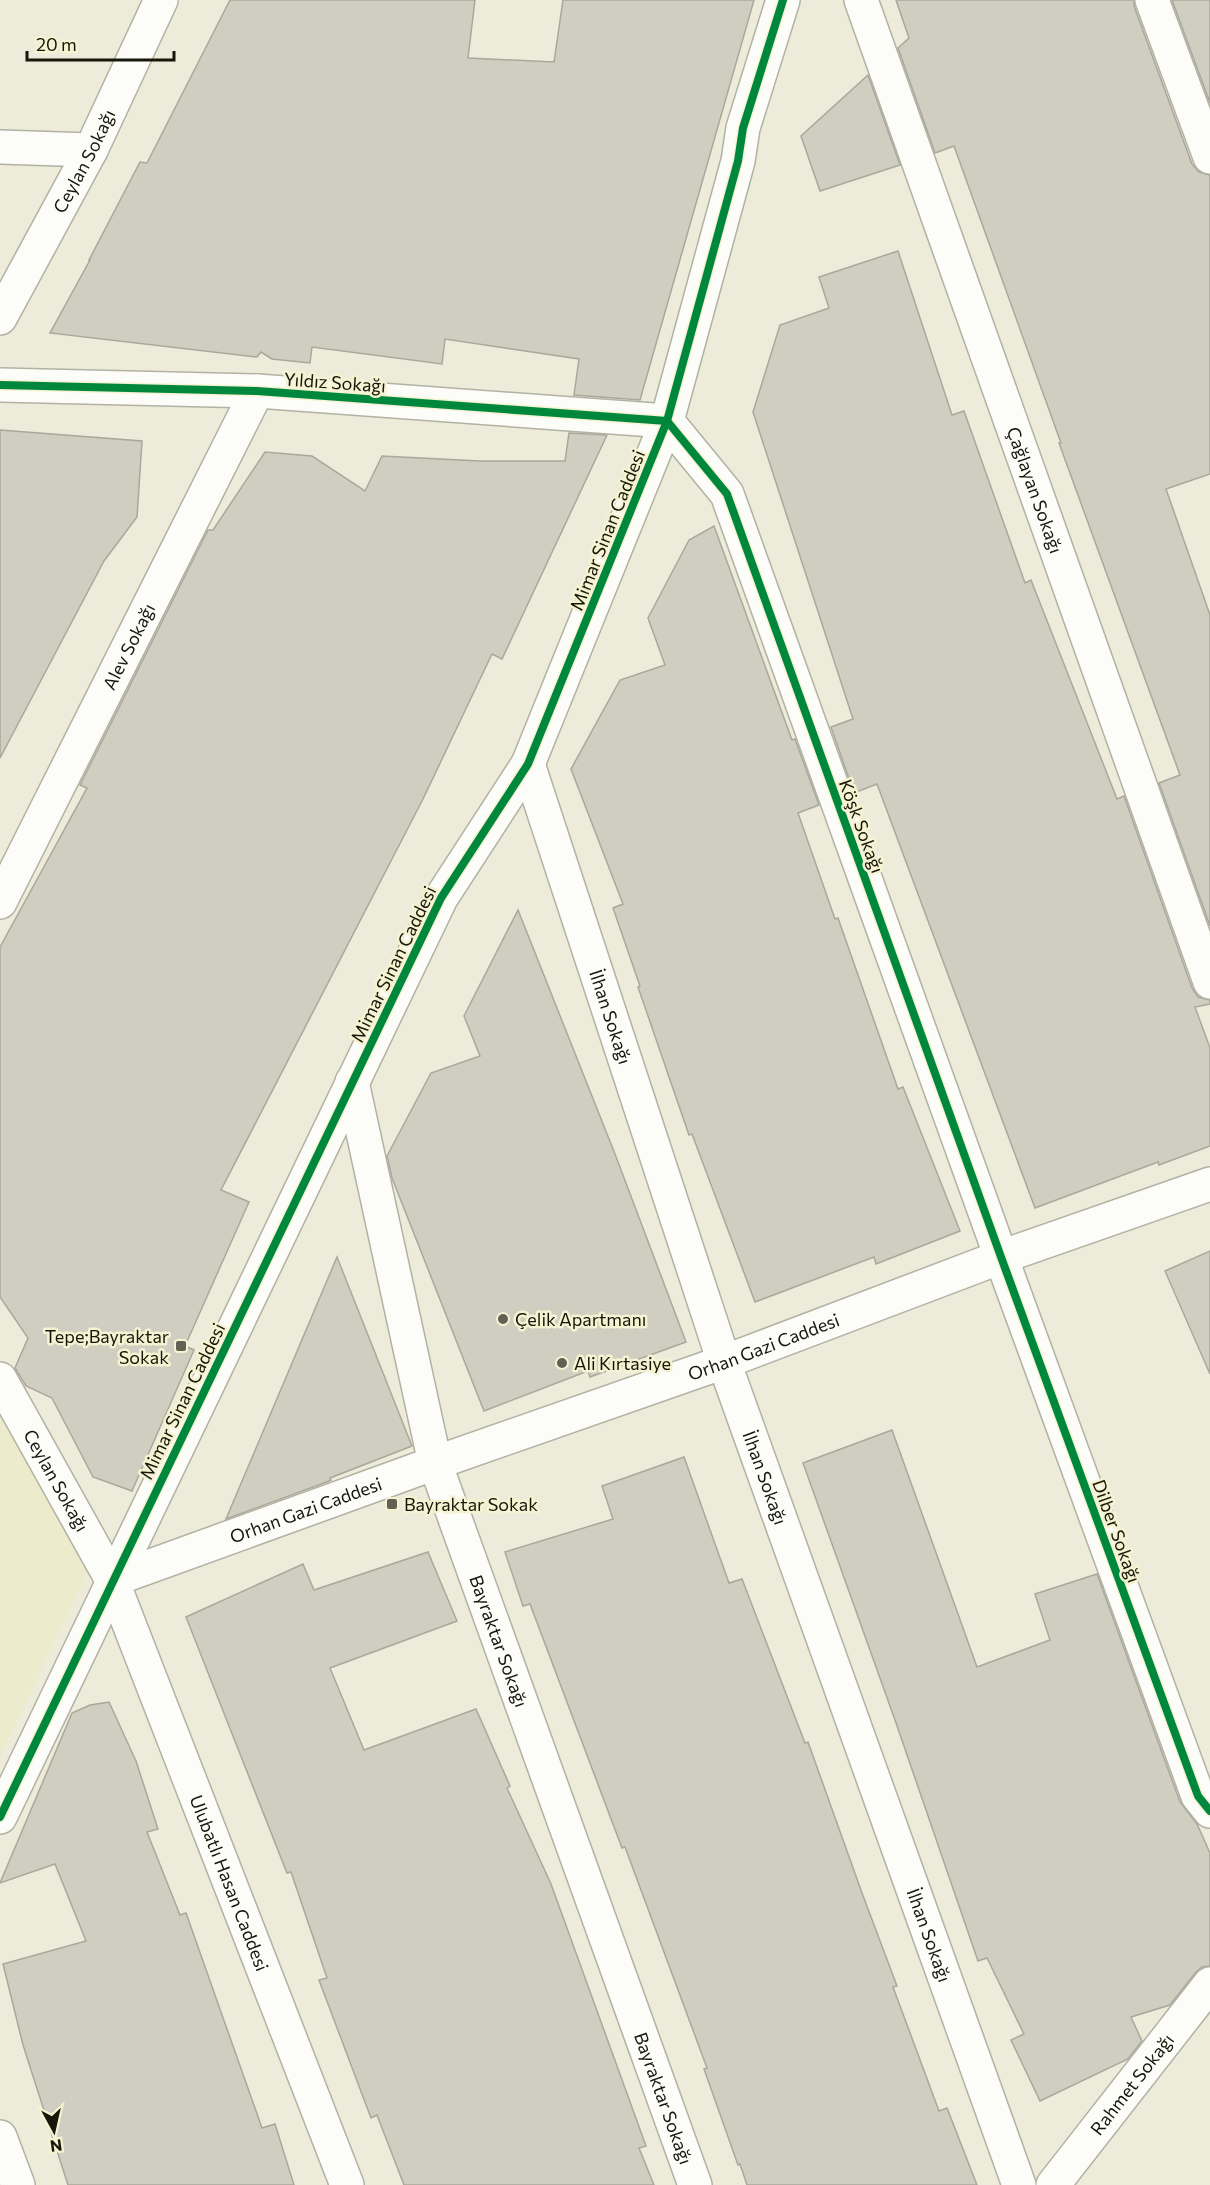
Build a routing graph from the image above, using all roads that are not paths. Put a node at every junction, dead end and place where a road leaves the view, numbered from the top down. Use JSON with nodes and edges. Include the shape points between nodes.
{"nodes":[{"id":1,"x":161,"y":0,"type":"edge"},
{"id":2,"x":783,"y":0,"type":"edge"},
{"id":3,"x":861,"y":0,"type":"edge"},
{"id":4,"x":1152,"y":0,"type":"edge"},
{"id":5,"x":0,"y":147,"type":"edge"},
{"id":6,"x":91,"y":150,"type":"junction"},
{"id":7,"x":1210,"y":157,"type":"edge"},
{"id":8,"x":0,"y":318,"type":"edge"},
{"id":9,"x":0,"y":385,"type":"edge"},
{"id":10,"x":257,"y":391,"type":"junction"},
{"id":11,"x":667,"y":421,"type":"junction"},
{"id":12,"x":528,"y":764,"type":"junction"},
{"id":13,"x":0,"y":902,"type":"edge"},
{"id":14,"x":1210,"y":982,"type":"edge"},
{"id":15,"x":352,"y":1082,"type":"junction"},
{"id":16,"x":1210,"y":1184,"type":"edge"},
{"id":17,"x":1001,"y":1257,"type":"junction"},
{"id":18,"x":724,"y":1362,"type":"junction"},
{"id":19,"x":0,"y":1379,"type":"edge"},
{"id":20,"x":435,"y":1463,"type":"junction"},
{"id":21,"x":112,"y":1580,"type":"junction"},
{"id":22,"x":1210,"y":1811,"type":"edge"},
{"id":23,"x":0,"y":1817,"type":"edge"},
{"id":24,"x":1210,"y":1984,"type":"edge"},
{"id":25,"x":0,"y":2137,"type":"edge"},
{"id":26,"x":18,"y":2185,"type":"edge"},
{"id":27,"x":347,"y":2185,"type":"edge"},
{"id":28,"x":695,"y":2185,"type":"edge"},
{"id":29,"x":1019,"y":2185,"type":"edge"},
{"id":30,"x":1053,"y":2185,"type":"edge"}],
"edges":[{"from":1,"to":6,"type":"street","name":"Ceylan Sokağı"},
{"from":2,"to":11,"type":"street","name":"Mimar Sinan Caddesi","via":[[743,128],[738,161]]},
{"from":3,"to":14,"type":"street","name":"Çağlayan Sokağı"},
{"from":4,"to":7,"type":"street"},
{"from":5,"to":6,"type":"street"},
{"from":6,"to":8,"type":"street","name":"Ceylan Sokağı"},
{"from":9,"to":10,"type":"street","name":"Yıldız Sokağı"},
{"from":10,"to":11,"type":"street","name":"Yıldız Sokağı"},
{"from":10,"to":13,"type":"street","name":"Alev Sokağı"},
{"from":11,"to":12,"type":"street","name":"Mimar Sinan Caddesi"},
{"from":11,"to":17,"type":"street","name":"Köşk Sokağı","via":[[728,494]]},
{"from":12,"to":15,"type":"street","name":"Mimar Sinan Caddesi","via":[[441,898]]},
{"from":12,"to":18,"type":"street","name":"İlhan Sokağı"},
{"from":15,"to":20,"type":"street","name":"Bayraktar Sokağı"},
{"from":15,"to":21,"type":"street","name":"Mimar Sinan Caddesi"},
{"from":16,"to":17,"type":"street","name":"Orhan Gazi Caddesi"},
{"from":17,"to":18,"type":"street","name":"Orhan Gazi Caddesi"},
{"from":17,"to":22,"type":"street","name":"Dilber Sokağı","via":[[1198,1796]]},
{"from":18,"to":20,"type":"street","name":"Orhan Gazi Caddesi"},
{"from":18,"to":29,"type":"street","name":"İlhan Sokağı"},
{"from":19,"to":21,"type":"street","name":"Ceylan Sokağı"},
{"from":20,"to":21,"type":"street","name":"Orhan Gazi Caddesi"},
{"from":20,"to":28,"type":"street","name":"Bayraktar Sokağı"},
{"from":21,"to":23,"type":"street","name":"Mimar Sinan Caddesi"},
{"from":21,"to":27,"type":"street","name":"Ulubatlı Hasan Caddesi"},
{"from":24,"to":30,"type":"street","name":"Rahmet Sokağı"},
{"from":25,"to":26,"type":"street"}]}
